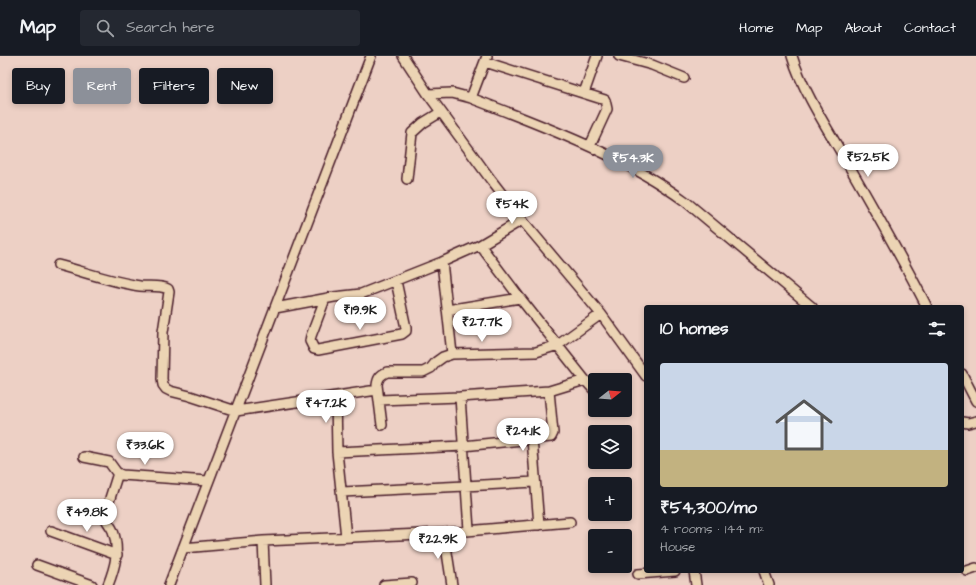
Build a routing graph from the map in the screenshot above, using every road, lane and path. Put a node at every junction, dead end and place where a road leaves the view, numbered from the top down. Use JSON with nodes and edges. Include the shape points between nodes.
{"nodes":[{"id":1,"x":371,"y":56,"type":"edge"},
{"id":2,"x":403,"y":56,"type":"edge"},
{"id":3,"x":597,"y":56,"type":"edge"},
{"id":4,"x":619,"y":56,"type":"edge"},
{"id":5,"x":656,"y":56,"type":"edge"},
{"id":6,"x":792,"y":56,"type":"edge"},
{"id":7,"x":486,"y":59,"type":"edge"},
{"id":8,"x":652,"y":65,"type":"junction"},
{"id":9,"x":684,"y":78,"type":"dead end"},
{"id":10,"x":584,"y":93,"type":"junction"},
{"id":11,"x":428,"y":94,"type":"junction"},
{"id":12,"x":471,"y":98,"type":"junction"},
{"id":13,"x":441,"y":112,"type":"junction"},
{"id":14,"x":590,"y":146,"type":"junction"},
{"id":15,"x":407,"y":179,"type":"dead end"},
{"id":16,"x":522,"y":220,"type":"junction"},
{"id":17,"x":480,"y":245,"type":"junction"},
{"id":18,"x":442,"y":262,"type":"junction"},
{"id":19,"x":58,"y":266,"type":"dead end"},
{"id":20,"x":396,"y":281,"type":"junction"},
{"id":21,"x":520,"y":298,"type":"junction"},
{"id":22,"x":325,"y":299,"type":"junction"},
{"id":23,"x":810,"y":305,"type":"edge"},
{"id":24,"x":926,"y":305,"type":"edge"},
{"id":25,"x":275,"y":308,"type":"junction"},
{"id":26,"x":447,"y":310,"type":"junction"},
{"id":27,"x":601,"y":314,"type":"junction"},
{"id":28,"x":558,"y":345,"type":"junction"},
{"id":29,"x":452,"y":354,"type":"junction"},
{"id":30,"x":644,"y":373,"type":"edge"},
{"id":31,"x":964,"y":378,"type":"edge"},
{"id":32,"x":585,"y":380,"type":"junction"},
{"id":33,"x":588,"y":384,"type":"edge"},
{"id":34,"x":377,"y":390,"type":"junction"},
{"id":35,"x":549,"y":391,"type":"junction"},
{"id":36,"x":336,"y":397,"type":"junction"},
{"id":37,"x":460,"y":397,"type":"junction"},
{"id":38,"x":379,"y":400,"type":"junction"},
{"id":39,"x":976,"y":401,"type":"edge"},
{"id":40,"x":236,"y":411,"type":"junction"},
{"id":41,"x":976,"y":421,"type":"edge"},
{"id":42,"x":964,"y":422,"type":"edge"},
{"id":43,"x":382,"y":425,"type":"dead end"},
{"id":44,"x":532,"y":440,"type":"junction"},
{"id":45,"x":463,"y":446,"type":"junction"},
{"id":46,"x":337,"y":452,"type":"junction"},
{"id":47,"x":84,"y":458,"type":"dead end"},
{"id":48,"x":118,"y":473,"type":"junction"},
{"id":49,"x":208,"y":481,"type":"junction"},
{"id":50,"x":536,"y":482,"type":"junction"},
{"id":51,"x":465,"y":486,"type":"junction"},
{"id":52,"x":342,"y":492,"type":"junction"},
{"id":53,"x":570,"y":522,"type":"dead end"},
{"id":54,"x":539,"y":525,"type":"junction"},
{"id":55,"x":469,"y":530,"type":"junction"},
{"id":56,"x":51,"y":531,"type":"dead end"},
{"id":57,"x":444,"y":532,"type":"junction"},
{"id":58,"x":346,"y":537,"type":"junction"},
{"id":59,"x":263,"y":541,"type":"junction"},
{"id":60,"x":182,"y":548,"type":"junction"},
{"id":61,"x":117,"y":555,"type":"junction"},
{"id":62,"x":37,"y":565,"type":"dead end"},
{"id":63,"x":650,"y":573,"type":"edge"},
{"id":64,"x":694,"y":573,"type":"edge"},
{"id":65,"x":765,"y":573,"type":"edge"},
{"id":66,"x":638,"y":574,"type":"dead end"},
{"id":67,"x":412,"y":584,"type":"dead end"},
{"id":68,"x":92,"y":585,"type":"edge"},
{"id":69,"x":108,"y":585,"type":"edge"},
{"id":70,"x":169,"y":585,"type":"edge"},
{"id":71,"x":265,"y":585,"type":"edge"},
{"id":72,"x":384,"y":585,"type":"edge"},
{"id":73,"x":452,"y":585,"type":"edge"},
{"id":74,"x":696,"y":585,"type":"edge"},
{"id":75,"x":769,"y":585,"type":"edge"}],
"edges":[{"from":1,"to":25,"type":"street"},
{"from":2,"to":11,"type":"street"},
{"from":3,"to":10,"type":"street"},
{"from":4,"to":8,"type":"street"},
{"from":5,"to":8,"type":"street"},
{"from":6,"to":24,"type":"street","via":[[820,115],[893,241]]},
{"from":7,"to":10,"type":"street"},
{"from":7,"to":12,"type":"street"},
{"from":8,"to":9,"type":"street"},
{"from":10,"to":14,"type":"street","via":[[603,98],[607,105]]},
{"from":11,"to":12,"type":"street","via":[[452,93]]},
{"from":11,"to":13,"type":"street"},
{"from":12,"to":14,"type":"street"},
{"from":13,"to":15,"type":"street","via":[[412,133]]},
{"from":13,"to":16,"type":"street"},
{"from":14,"to":23,"type":"street","via":[[646,174],[675,193]]},
{"from":16,"to":17,"type":"street"},
{"from":16,"to":27,"type":"street"},
{"from":17,"to":18,"type":"street"},
{"from":17,"to":21,"type":"street"},
{"from":18,"to":20,"type":"street"},
{"from":18,"to":26,"type":"street"},
{"from":19,"to":40,"type":"street","via":[[140,286],[166,288],[169,292],[163,332],[164,385],[170,391]]},
{"from":20,"to":22,"type":"street","via":[[361,294]]},
{"from":20,"to":22,"type":"street","via":[[406,328],[402,334],[318,350],[310,341]]},
{"from":21,"to":26,"type":"street"},
{"from":21,"to":28,"type":"street"},
{"from":22,"to":25,"type":"street"},
{"from":25,"to":40,"type":"street"},
{"from":26,"to":29,"type":"street"},
{"from":27,"to":28,"type":"street"},
{"from":27,"to":30,"type":"street"},
{"from":28,"to":29,"type":"street","via":[[536,352]]},
{"from":28,"to":32,"type":"street"},
{"from":29,"to":34,"type":"street","via":[[423,372],[387,372],[378,379]]},
{"from":31,"to":39,"type":"street"},
{"from":32,"to":33,"type":"street"},
{"from":32,"to":35,"type":"street"},
{"from":34,"to":36,"type":"street"},
{"from":34,"to":38,"type":"street"},
{"from":35,"to":37,"type":"street"},
{"from":35,"to":44,"type":"street","via":[[553,433],[551,437]]},
{"from":36,"to":40,"type":"street"},
{"from":36,"to":46,"type":"street"},
{"from":37,"to":38,"type":"street"},
{"from":37,"to":45,"type":"street"},
{"from":38,"to":43,"type":"street"},
{"from":40,"to":49,"type":"street"},
{"from":41,"to":42,"type":"street"},
{"from":44,"to":45,"type":"street"},
{"from":44,"to":50,"type":"street"},
{"from":45,"to":46,"type":"street"},
{"from":45,"to":51,"type":"street"},
{"from":46,"to":52,"type":"street"},
{"from":47,"to":48,"type":"street","via":[[109,462]]},
{"from":48,"to":49,"type":"street"},
{"from":48,"to":61,"type":"street","via":[[105,514],[106,522],[114,532]]},
{"from":49,"to":60,"type":"street"},
{"from":50,"to":51,"type":"street"},
{"from":50,"to":54,"type":"street"},
{"from":51,"to":52,"type":"street"},
{"from":51,"to":55,"type":"street"},
{"from":52,"to":58,"type":"street"},
{"from":53,"to":54,"type":"street"},
{"from":54,"to":55,"type":"street"},
{"from":55,"to":57,"type":"street"},
{"from":56,"to":61,"type":"street"},
{"from":57,"to":58,"type":"street"},
{"from":57,"to":73,"type":"street"},
{"from":58,"to":59,"type":"street"},
{"from":59,"to":60,"type":"street"},
{"from":59,"to":71,"type":"street"},
{"from":60,"to":70,"type":"street"},
{"from":61,"to":69,"type":"street"},
{"from":62,"to":68,"type":"street"},
{"from":63,"to":66,"type":"street"},
{"from":64,"to":74,"type":"street"},
{"from":65,"to":75,"type":"street"},
{"from":67,"to":72,"type":"street"}]}
